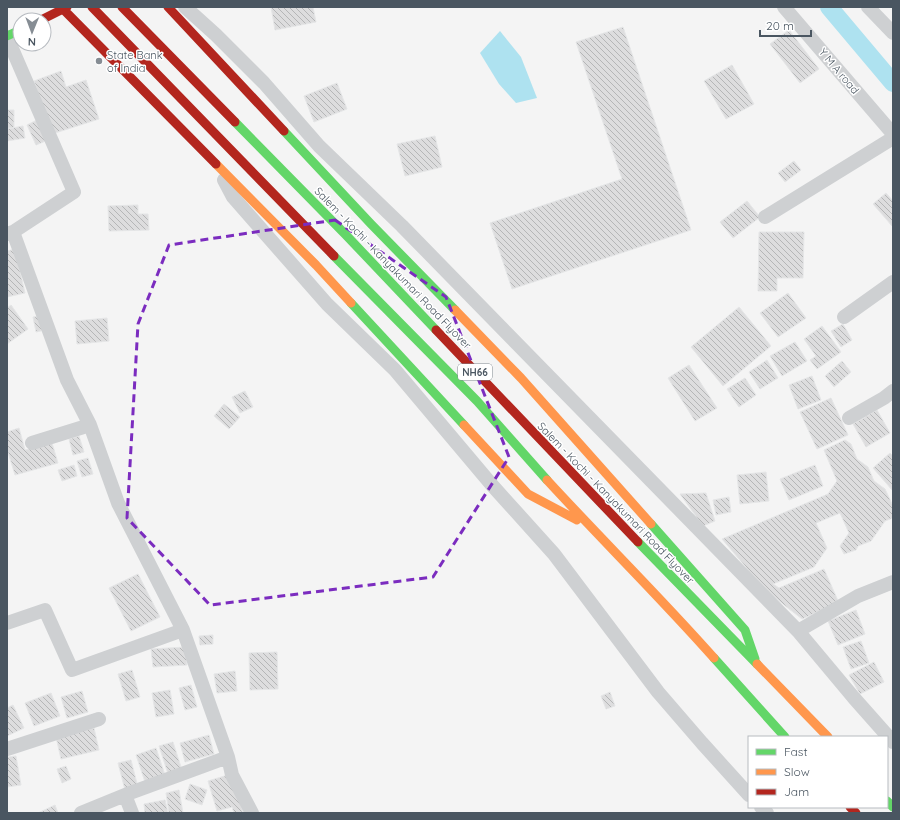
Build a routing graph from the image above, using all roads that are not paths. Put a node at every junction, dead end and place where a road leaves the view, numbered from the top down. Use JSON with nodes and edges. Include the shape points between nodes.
{"nodes":[{"id":1,"x":92,"y":7,"type":"edge"},
{"id":2,"x":122,"y":7,"type":"edge"},
{"id":3,"x":168,"y":7,"type":"edge"},
{"id":4,"x":184,"y":7,"type":"edge"},
{"id":5,"x":784,"y":7,"type":"edge"},
{"id":6,"x":868,"y":7,"type":"edge"},
{"id":7,"x":64,"y":8,"type":"edge"},
{"id":8,"x":52,"y":14,"type":"edge"},
{"id":9,"x":893,"y":33,"type":"edge"},
{"id":10,"x":7,"y":36,"type":"edge"},
{"id":11,"x":893,"y":134,"type":"edge"},
{"id":12,"x":893,"y":138,"type":"edge"},
{"id":13,"x":216,"y":164,"type":"junction"},
{"id":14,"x":765,"y":217,"type":"dead end"},
{"id":15,"x":10,"y":233,"type":"edge"},
{"id":16,"x":893,"y":282,"type":"edge"},
{"id":17,"x":844,"y":317,"type":"dead end"},
{"id":18,"x":893,"y":391,"type":"edge"},
{"id":19,"x":849,"y":418,"type":"dead end"},
{"id":20,"x":90,"y":425,"type":"junction"},
{"id":21,"x":32,"y":443,"type":"dead end"},
{"id":22,"x":589,"y":526,"type":"junction"},
{"id":23,"x":893,"y":582,"type":"edge"},
{"id":24,"x":7,"y":623,"type":"edge"},
{"id":25,"x":183,"y":630,"type":"junction"},
{"id":26,"x":798,"y":631,"type":"junction"},
{"id":27,"x":756,"y":662,"type":"junction"},
{"id":28,"x":99,"y":719,"type":"dead end"},
{"id":29,"x":784,"y":736,"type":"edge"},
{"id":30,"x":827,"y":736,"type":"edge"},
{"id":31,"x":888,"y":736,"type":"edge"},
{"id":32,"x":7,"y":749,"type":"edge"},
{"id":33,"x":228,"y":757,"type":"junction"},
{"id":34,"x":748,"y":794,"type":"edge"},
{"id":35,"x":125,"y":796,"type":"junction"},
{"id":36,"x":81,"y":813,"type":"edge"},
{"id":37,"x":132,"y":813,"type":"edge"},
{"id":38,"x":252,"y":813,"type":"edge"}],
"edges":[{"from":1,"to":22,"type":"main road","number":"NH66","via":[[477,401]]},
{"from":2,"to":27,"type":"main road","name":"Salem - Kochi - Kanyakumari Road Flyover","number":"NH66","via":[[345,234],[662,568]]},
{"from":3,"to":27,"type":"main road","via":[[371,224],[526,384],[745,630]]},
{"from":4,"to":26,"type":"street","via":[[264,83],[319,146],[402,226]]},
{"from":5,"to":11,"type":"street","name":"Y M A road"},
{"from":6,"to":9,"type":"street"},
{"from":7,"to":8,"type":"main road"},
{"from":7,"to":13,"type":"main road"},
{"from":10,"to":15,"type":"street","via":[[74,192]]},
{"from":12,"to":14,"type":"street"},
{"from":13,"to":22,"type":"main road","via":[[316,265],[528,494]]},
{"from":13,"to":34,"type":"street","via":[[233,196],[327,304],[395,370],[554,554],[658,692]]},
{"from":15,"to":20,"type":"street","via":[[67,380]]},
{"from":16,"to":17,"type":"street"},
{"from":18,"to":19,"type":"street"},
{"from":20,"to":21,"type":"street"},
{"from":20,"to":25,"type":"street","via":[[118,503]]},
{"from":22,"to":29,"type":"main road","number":"NH66","via":[[692,633]]},
{"from":23,"to":26,"type":"street","via":[[858,596]]},
{"from":24,"to":25,"type":"street","via":[[45,610],[72,670]]},
{"from":25,"to":33,"type":"street"},
{"from":26,"to":31,"type":"street"},
{"from":27,"to":30,"type":"main road","name":"Salem - Kochi - Kanyakumari Road Flyover","number":"NH66"},
{"from":28,"to":32,"type":"street"},
{"from":33,"to":35,"type":"street"},
{"from":33,"to":38,"type":"street","via":[[232,775]]},
{"from":35,"to":36,"type":"street"},
{"from":35,"to":37,"type":"street"}]}
